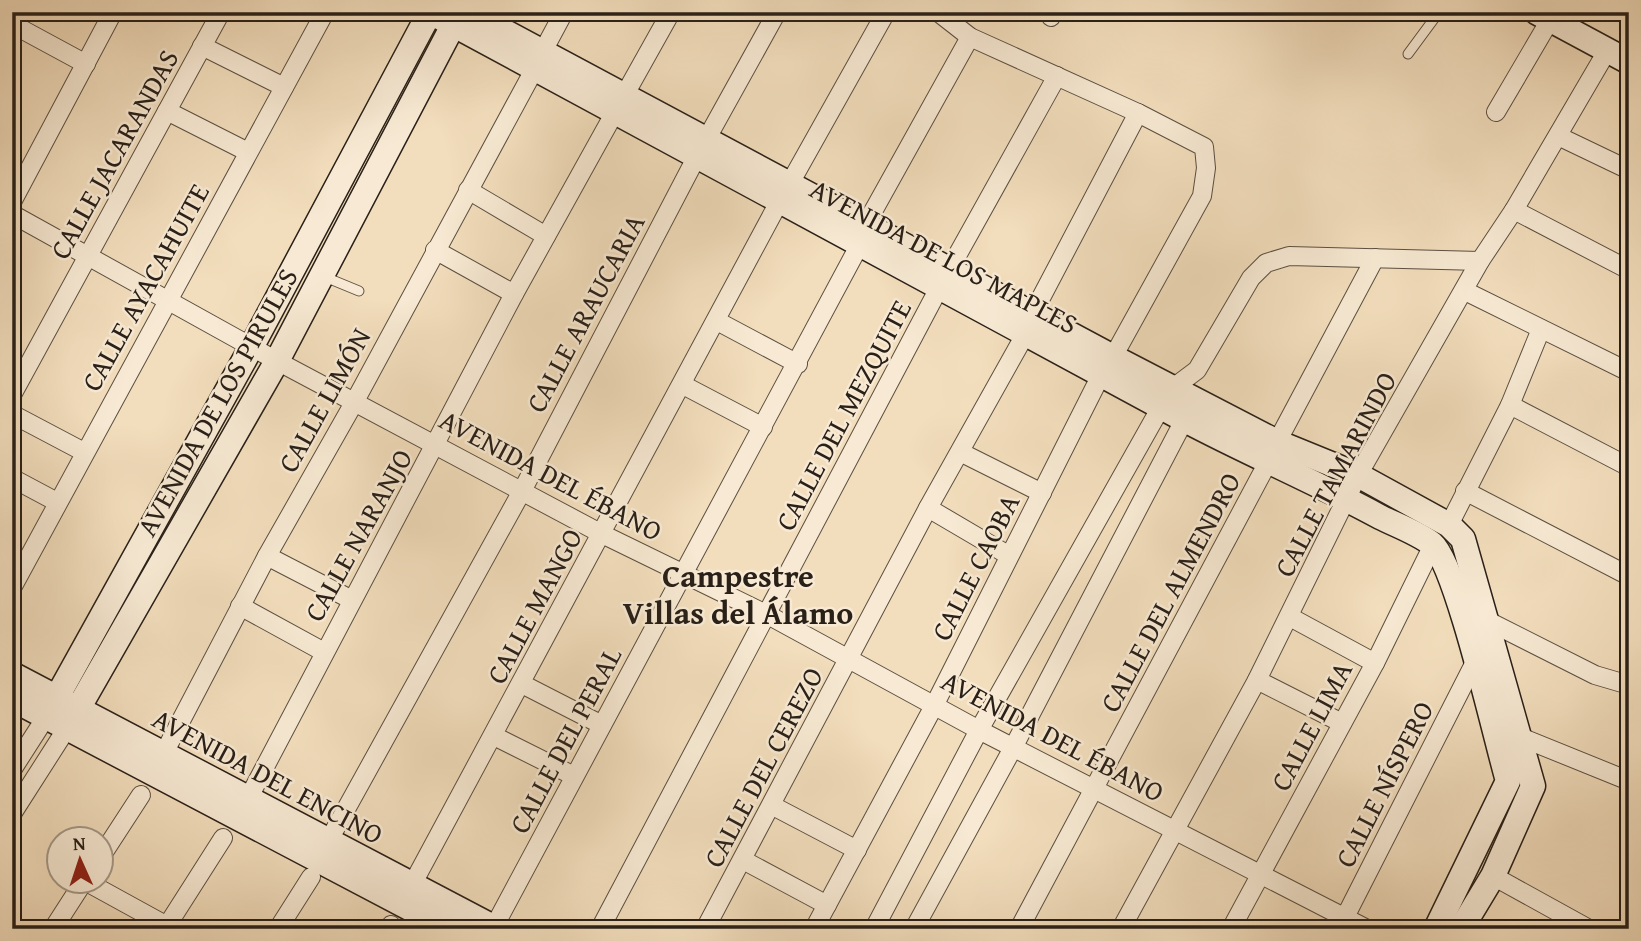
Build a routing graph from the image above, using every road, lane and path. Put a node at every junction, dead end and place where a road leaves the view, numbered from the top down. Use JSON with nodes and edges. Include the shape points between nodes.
{"nodes":[{"id":1,"x":113,"y":12,"type":"edge"},
{"id":2,"x":221,"y":12,"type":"edge"},
{"id":3,"x":325,"y":12,"type":"edge"},
{"id":4,"x":430,"y":12,"type":"edge"},
{"id":5,"x":564,"y":12,"type":"edge"},
{"id":6,"x":671,"y":12,"type":"edge"},
{"id":7,"x":778,"y":12,"type":"edge"},
{"id":8,"x":886,"y":12,"type":"edge"},
{"id":9,"x":938,"y":12,"type":"edge"},
{"id":10,"x":1439,"y":12,"type":"edge"},
{"id":11,"x":460,"y":16,"type":"edge"},
{"id":12,"x":1543,"y":16,"type":"edge"},
{"id":13,"x":12,"y":24,"type":"edge"},
{"id":14,"x":970,"y":37,"type":"junction"},
{"id":15,"x":202,"y":46,"type":"junction"},
{"id":16,"x":1607,"y":51,"type":"junction"},
{"id":17,"x":1408,"y":54,"type":"dead end"},
{"id":18,"x":538,"y":61,"type":"junction"},
{"id":19,"x":1629,"y":62,"type":"edge"},
{"id":20,"x":86,"y":64,"type":"junction"},
{"id":21,"x":1057,"y":76,"type":"junction"},
{"id":22,"x":284,"y":87,"type":"junction"},
{"id":23,"x":619,"y":104,"type":"junction"},
{"id":24,"x":167,"y":111,"type":"junction"},
{"id":25,"x":1496,"y":112,"type":"dead end"},
{"id":26,"x":1138,"y":113,"type":"junction"},
{"id":27,"x":1558,"y":136,"type":"junction"},
{"id":28,"x":702,"y":149,"type":"junction"},
{"id":29,"x":248,"y":152,"type":"junction"},
{"id":30,"x":1629,"y":170,"type":"edge"},
{"id":31,"x":468,"y":190,"type":"junction"},
{"id":32,"x":784,"y":193,"type":"junction"},
{"id":33,"x":12,"y":202,"type":"edge"},
{"id":34,"x":1514,"y":210,"type":"junction"},
{"id":35,"x":12,"y":214,"type":"edge"},
{"id":36,"x":863,"y":234,"type":"junction"},
{"id":37,"x":546,"y":236,"type":"junction"},
{"id":38,"x":435,"y":250,"type":"junction"},
{"id":39,"x":88,"y":255,"type":"junction"},
{"id":40,"x":1375,"y":258,"type":"junction"},
{"id":41,"x":1480,"y":261,"type":"junction"},
{"id":42,"x":1629,"y":270,"type":"edge"},
{"id":43,"x":322,"y":276,"type":"junction"},
{"id":44,"x":945,"y":279,"type":"junction"},
{"id":45,"x":359,"y":291,"type":"dead end"},
{"id":46,"x":1465,"y":291,"type":"junction"},
{"id":47,"x":514,"y":294,"type":"junction"},
{"id":48,"x":169,"y":302,"type":"junction"},
{"id":49,"x":717,"y":321,"type":"junction"},
{"id":50,"x":1030,"y":323,"type":"junction"},
{"id":51,"x":1541,"y":329,"type":"junction"},
{"id":52,"x":252,"y":346,"type":"junction"},
{"id":53,"x":277,"y":360,"type":"junction"},
{"id":54,"x":798,"y":364,"type":"junction"},
{"id":55,"x":1107,"y":366,"type":"junction"},
{"id":56,"x":1629,"y":372,"type":"edge"},
{"id":57,"x":683,"y":385,"type":"junction"},
{"id":58,"x":12,"y":395,"type":"edge"},
{"id":59,"x":355,"y":401,"type":"junction"},
{"id":60,"x":1178,"y":404,"type":"junction"},
{"id":61,"x":1510,"y":405,"type":"junction"},
{"id":62,"x":12,"y":414,"type":"edge"},
{"id":63,"x":763,"y":428,"type":"junction"},
{"id":64,"x":437,"y":445,"type":"junction"},
{"id":65,"x":84,"y":452,"type":"junction"},
{"id":66,"x":960,"y":452,"type":"junction"},
{"id":67,"x":1272,"y":453,"type":"junction"},
{"id":68,"x":1629,"y":467,"type":"edge"},
{"id":69,"x":1358,"y":475,"type":"junction"},
{"id":70,"x":12,"y":478,"type":"edge"},
{"id":71,"x":522,"y":491,"type":"junction"},
{"id":72,"x":1465,"y":491,"type":"junction"},
{"id":73,"x":1042,"y":493,"type":"junction"},
{"id":74,"x":1346,"y":498,"type":"junction"},
{"id":75,"x":57,"y":502,"type":"junction"},
{"id":76,"x":928,"y":508,"type":"junction"},
{"id":77,"x":1449,"y":525,"type":"junction"},
{"id":78,"x":602,"y":534,"type":"junction"},
{"id":79,"x":1433,"y":545,"type":"junction"},
{"id":80,"x":1008,"y":555,"type":"junction"},
{"id":81,"x":267,"y":556,"type":"junction"},
{"id":82,"x":685,"y":575,"type":"junction"},
{"id":83,"x":1629,"y":576,"type":"edge"},
{"id":84,"x":12,"y":588,"type":"edge"},
{"id":85,"x":352,"y":600,"type":"junction"},
{"id":86,"x":240,"y":606,"type":"junction"},
{"id":87,"x":768,"y":614,"type":"junction"},
{"id":88,"x":1290,"y":617,"type":"junction"},
{"id":89,"x":1475,"y":622,"type":"junction"},
{"id":90,"x":324,"y":652,"type":"junction"},
{"id":91,"x":850,"y":658,"type":"junction"},
{"id":92,"x":1475,"y":662,"type":"junction"},
{"id":93,"x":1375,"y":663,"type":"junction"},
{"id":94,"x":12,"y":674,"type":"edge"},
{"id":95,"x":1257,"y":680,"type":"junction"},
{"id":96,"x":522,"y":684,"type":"junction"},
{"id":97,"x":1629,"y":685,"type":"edge"},
{"id":98,"x":12,"y":699,"type":"edge"},
{"id":99,"x":935,"y":704,"type":"junction"},
{"id":100,"x":62,"y":714,"type":"junction"},
{"id":101,"x":1342,"y":723,"type":"junction"},
{"id":102,"x":602,"y":725,"type":"junction"},
{"id":103,"x":979,"y":730,"type":"junction"},
{"id":104,"x":494,"y":736,"type":"junction"},
{"id":105,"x":1518,"y":736,"type":"junction"},
{"id":106,"x":1014,"y":746,"type":"junction"},
{"id":107,"x":163,"y":755,"type":"junction"},
{"id":108,"x":12,"y":770,"type":"edge"},
{"id":109,"x":574,"y":776,"type":"junction"},
{"id":110,"x":1629,"y":781,"type":"edge"},
{"id":111,"x":1096,"y":789,"type":"junction"},
{"id":112,"x":141,"y":795,"type":"dead end"},
{"id":113,"x":248,"y":799,"type":"junction"},
{"id":114,"x":773,"y":806,"type":"junction"},
{"id":115,"x":12,"y":814,"type":"edge"},
{"id":116,"x":1175,"y":830,"type":"junction"},
{"id":117,"x":116,"y":833,"type":"edge"},
{"id":118,"x":223,"y":838,"type":"dead end"},
{"id":119,"x":857,"y":850,"type":"junction"},
{"id":120,"x":319,"y":859,"type":"junction"},
{"id":121,"x":743,"y":860,"type":"junction"},
{"id":122,"x":1261,"y":873,"type":"junction"},
{"id":123,"x":1493,"y":876,"type":"junction"},
{"id":124,"x":412,"y":885,"type":"junction"},
{"id":125,"x":75,"y":895,"type":"edge"},
{"id":126,"x":109,"y":895,"type":"edge"},
{"id":127,"x":827,"y":905,"type":"junction"},
{"id":128,"x":1342,"y":923,"type":"edge"},
{"id":129,"x":166,"y":927,"type":"edge"},
{"id":130,"x":496,"y":928,"type":"edge"},
{"id":131,"x":53,"y":929,"type":"edge"},
{"id":132,"x":278,"y":929,"type":"edge"},
{"id":133,"x":449,"y":929,"type":"edge"},
{"id":134,"x":600,"y":929,"type":"edge"},
{"id":135,"x":705,"y":929,"type":"edge"},
{"id":136,"x":814,"y":929,"type":"edge"},
{"id":137,"x":874,"y":929,"type":"edge"},
{"id":138,"x":914,"y":929,"type":"edge"},
{"id":139,"x":1019,"y":929,"type":"edge"},
{"id":140,"x":1121,"y":929,"type":"edge"},
{"id":141,"x":1231,"y":929,"type":"edge"},
{"id":142,"x":1367,"y":929,"type":"edge"},
{"id":143,"x":1436,"y":929,"type":"edge"},
{"id":144,"x":1461,"y":929,"type":"edge"},
{"id":145,"x":1589,"y":929,"type":"edge"}],
"edges":[{"from":1,"to":20,"type":"street"},
{"from":2,"to":15,"type":"street","name":"CALLE JACARANDAS"},
{"from":3,"to":22,"type":"street","name":"CALLE AYACAHUITE"},
{"from":4,"to":11,"type":"street","name":"AVENIDA DE LOS MAPLES"},
{"from":4,"to":52,"type":"street","name":"AVENIDA DE LOS PIRULES"},
{"from":5,"to":18,"type":"street","name":"CALLE LIMÓN"},
{"from":6,"to":23,"type":"street","name":"CALLE NARANJO"},
{"from":7,"to":28,"type":"street","name":"CALLE ARAUCARIA"},
{"from":8,"to":32,"type":"street","name":"CALLE MANGO"},
{"from":9,"to":14,"type":"street"},
{"from":10,"to":17,"type":"lane"},
{"from":11,"to":18,"type":"street","name":"AVENIDA DE LOS MAPLES"},
{"from":11,"to":43,"type":"street","name":"AVENIDA DE LOS PIRULES"},
{"from":12,"to":16,"type":"street"},
{"from":12,"to":25,"type":"street"},
{"from":13,"to":20,"type":"street"},
{"from":14,"to":21,"type":"street"},
{"from":14,"to":36,"type":"street","name":"CALLE DEL PERAL"},
{"from":15,"to":22,"type":"street"},
{"from":15,"to":24,"type":"street","name":"CALLE JACARANDAS"},
{"from":16,"to":19,"type":"street"},
{"from":16,"to":27,"type":"street","name":"CALLE TAMARINDO"},
{"from":18,"to":23,"type":"street","name":"AVENIDA DE LOS MAPLES"},
{"from":18,"to":31,"type":"street","name":"CALLE LIMÓN"},
{"from":20,"to":33,"type":"street"},
{"from":21,"to":26,"type":"street"},
{"from":21,"to":44,"type":"street","name":"CALLE DEL MEZQUITE"},
{"from":22,"to":29,"type":"street","name":"CALLE AYACAHUITE"},
{"from":23,"to":28,"type":"street","name":"AVENIDA DE LOS MAPLES"},
{"from":23,"to":37,"type":"street","name":"CALLE NARANJO"},
{"from":24,"to":29,"type":"street"},
{"from":24,"to":39,"type":"street","name":"CALLE JACARANDAS"},
{"from":26,"to":50,"type":"street","name":"CALLE DEL CEREZO"},
{"from":26,"to":55,"type":"street","name":"CALLE CAOBA","via":[[1204,147],[1206,168],[1202,196]]},
{"from":27,"to":30,"type":"street"},
{"from":27,"to":34,"type":"street","name":"CALLE TAMARINDO"},
{"from":28,"to":32,"type":"street","name":"AVENIDA DE LOS MAPLES"},
{"from":28,"to":71,"type":"street","name":"CALLE ARAUCARIA"},
{"from":29,"to":48,"type":"street","name":"CALLE AYACAHUITE"},
{"from":31,"to":37,"type":"street"},
{"from":31,"to":38,"type":"street","name":"CALLE LIMÓN"},
{"from":32,"to":36,"type":"street","name":"AVENIDA DE LOS MAPLES"},
{"from":32,"to":49,"type":"street","name":"CALLE MANGO"},
{"from":34,"to":41,"type":"street","name":"CALLE TAMARINDO"},
{"from":34,"to":42,"type":"street"},
{"from":35,"to":39,"type":"street","name":"AVENIDA DEL ÉBANO"},
{"from":36,"to":44,"type":"street","name":"AVENIDA DE LOS MAPLES"},
{"from":36,"to":54,"type":"street","name":"CALLE DEL PERAL"},
{"from":37,"to":47,"type":"street","name":"CALLE NARANJO"},
{"from":38,"to":47,"type":"street"},
{"from":38,"to":59,"type":"street","name":"CALLE LIMÓN"},
{"from":39,"to":48,"type":"street","name":"AVENIDA DEL ÉBANO"},
{"from":39,"to":58,"type":"street","name":"CALLE JACARANDAS"},
{"from":40,"to":41,"type":"street"},
{"from":40,"to":60,"type":"street","via":[[1289,256],[1266,262],[1251,278]]},
{"from":40,"to":67,"type":"street","name":"CALLE DEL ALMENDRO"},
{"from":41,"to":46,"type":"street","name":"CALLE TAMARINDO"},
{"from":43,"to":45,"type":"lane"},
{"from":43,"to":53,"type":"street","name":"AVENIDA DE LOS PIRULES"},
{"from":44,"to":50,"type":"street","name":"AVENIDA DE LOS MAPLES"},
{"from":44,"to":87,"type":"street","name":"CALLE DEL MEZQUITE"},
{"from":46,"to":51,"type":"street"},
{"from":46,"to":69,"type":"street","name":"CALLE TAMARINDO"},
{"from":47,"to":64,"type":"street","name":"CALLE NARANJO"},
{"from":48,"to":52,"type":"street","name":"AVENIDA DEL ÉBANO"},
{"from":48,"to":65,"type":"street","name":"CALLE AYACAHUITE"},
{"from":49,"to":54,"type":"street"},
{"from":49,"to":57,"type":"street","name":"CALLE MANGO"},
{"from":50,"to":55,"type":"street","name":"AVENIDA DE LOS MAPLES"},
{"from":50,"to":66,"type":"street","name":"CALLE DEL CEREZO"},
{"from":51,"to":56,"type":"street"},
{"from":51,"to":61,"type":"street"},
{"from":52,"to":53,"type":"street","name":"AVENIDA DEL ÉBANO"},
{"from":52,"to":100,"type":"street","name":"AVENIDA DE LOS PIRULES"},
{"from":53,"to":59,"type":"street","name":"AVENIDA DEL ÉBANO"},
{"from":53,"to":100,"type":"street","name":"AVENIDA DE LOS PIRULES"},
{"from":54,"to":63,"type":"street","name":"CALLE DEL PERAL"},
{"from":55,"to":60,"type":"street","name":"AVENIDA DE LOS MAPLES"},
{"from":55,"to":73,"type":"street","name":"CALLE CAOBA"},
{"from":57,"to":63,"type":"street"},
{"from":57,"to":78,"type":"street","name":"CALLE MANGO"},
{"from":59,"to":64,"type":"street","name":"AVENIDA DEL ÉBANO"},
{"from":59,"to":81,"type":"street","name":"CALLE LIMÓN"},
{"from":60,"to":67,"type":"street","name":"AVENIDA DE LOS MAPLES"},
{"from":60,"to":103,"type":"street"},
{"from":60,"to":106,"type":"street"},
{"from":61,"to":68,"type":"street"},
{"from":61,"to":72,"type":"street"},
{"from":62,"to":65,"type":"street"},
{"from":63,"to":82,"type":"street","name":"CALLE DEL PERAL"},
{"from":64,"to":71,"type":"street","name":"AVENIDA DEL ÉBANO"},
{"from":64,"to":85,"type":"street","name":"CALLE NARANJO"},
{"from":65,"to":75,"type":"street","name":"CALLE AYACAHUITE"},
{"from":66,"to":73,"type":"street"},
{"from":66,"to":76,"type":"street","name":"CALLE DEL CEREZO"},
{"from":67,"to":69,"type":"street","name":"AVENIDA DE LOS MAPLES"},
{"from":67,"to":74,"type":"street","name":"AVENIDA DE LOS MAPLES"},
{"from":67,"to":111,"type":"street","name":"CALLE DEL ALMENDRO"},
{"from":69,"to":74,"type":"street","name":"CALLE TAMARINDO"},
{"from":69,"to":77,"type":"street","name":"AVENIDA DE LOS MAPLES"},
{"from":70,"to":75,"type":"street"},
{"from":71,"to":78,"type":"street","name":"AVENIDA DEL ÉBANO"},
{"from":71,"to":120,"type":"street","name":"CALLE ARAUCARIA"},
{"from":72,"to":77,"type":"street"},
{"from":72,"to":83,"type":"street"},
{"from":73,"to":80,"type":"street","name":"CALLE CAOBA"},
{"from":74,"to":79,"type":"street","name":"AVENIDA DE LOS MAPLES"},
{"from":74,"to":88,"type":"street","name":"CALLE TAMARINDO"},
{"from":75,"to":84,"type":"street","name":"CALLE AYACAHUITE"},
{"from":76,"to":80,"type":"street"},
{"from":76,"to":91,"type":"street","name":"CALLE DEL CEREZO"},
{"from":77,"to":89,"type":"street","via":[[1463,539]]},
{"from":78,"to":82,"type":"street","name":"AVENIDA DEL ÉBANO"},
{"from":78,"to":96,"type":"street","name":"CALLE MANGO"},
{"from":79,"to":89,"type":"street"},
{"from":79,"to":93,"type":"street","name":"CALLE LIMA"},
{"from":80,"to":99,"type":"street","name":"CALLE CAOBA"},
{"from":81,"to":85,"type":"street"},
{"from":81,"to":86,"type":"street","name":"CALLE LIMÓN"},
{"from":82,"to":87,"type":"street","name":"AVENIDA DEL ÉBANO"},
{"from":82,"to":102,"type":"street","name":"CALLE DEL PERAL"},
{"from":85,"to":90,"type":"street","name":"CALLE NARANJO"},
{"from":86,"to":90,"type":"street"},
{"from":86,"to":107,"type":"street","name":"CALLE LIMÓN"},
{"from":87,"to":91,"type":"street","name":"AVENIDA DEL ÉBANO"},
{"from":87,"to":134,"type":"street","name":"CALLE DEL MEZQUITE"},
{"from":88,"to":93,"type":"street"},
{"from":88,"to":95,"type":"street","name":"CALLE TAMARINDO"},
{"from":89,"to":92,"type":"street"},
{"from":89,"to":97,"type":"street","via":[[1595,675]]},
{"from":89,"to":105,"type":"street"},
{"from":90,"to":113,"type":"street","name":"CALLE NARANJO"},
{"from":91,"to":99,"type":"street","name":"AVENIDA DEL ÉBANO"},
{"from":91,"to":114,"type":"street","name":"CALLE DEL CEREZO"},
{"from":92,"to":128,"type":"street","name":"CALLE NÍSPERO"},
{"from":92,"to":143,"type":"street","via":[[1508,781]]},
{"from":93,"to":101,"type":"street","name":"CALLE LIMA"},
{"from":94,"to":100,"type":"street","name":"AVENIDA DEL ENCINO"},
{"from":95,"to":101,"type":"street"},
{"from":95,"to":116,"type":"street","name":"CALLE TAMARINDO"},
{"from":96,"to":102,"type":"street"},
{"from":96,"to":104,"type":"street","name":"CALLE MANGO"},
{"from":98,"to":100,"type":"street","name":"AVENIDA DEL ENCINO"},
{"from":99,"to":103,"type":"street","name":"AVENIDA DEL ÉBANO"},
{"from":99,"to":119,"type":"street","name":"CALLE CAOBA"},
{"from":100,"to":107,"type":"street","name":"AVENIDA DEL ENCINO"},
{"from":100,"to":108,"type":"street","name":"AVENIDA DE LOS PIRULES"},
{"from":100,"to":115,"type":"street","name":"AVENIDA DE LOS PIRULES"},
{"from":100,"to":120,"type":"street","name":"AVENIDA DEL ENCINO"},
{"from":101,"to":122,"type":"street","name":"CALLE LIMA"},
{"from":102,"to":109,"type":"street","name":"CALLE DEL PERAL"},
{"from":103,"to":106,"type":"street","name":"AVENIDA DEL ÉBANO"},
{"from":103,"to":137,"type":"street"},
{"from":104,"to":109,"type":"street"},
{"from":104,"to":124,"type":"street","name":"CALLE MANGO"},
{"from":105,"to":110,"type":"street"},
{"from":105,"to":123,"type":"street","via":[[1533,786]]},
{"from":106,"to":111,"type":"street","name":"AVENIDA DEL ÉBANO"},
{"from":106,"to":138,"type":"street"},
{"from":107,"to":113,"type":"street","name":"AVENIDA DEL ENCINO"},
{"from":109,"to":130,"type":"street","name":"CALLE DEL PERAL"},
{"from":111,"to":116,"type":"street","name":"AVENIDA DEL ÉBANO"},
{"from":111,"to":139,"type":"street","name":"CALLE DEL ALMENDRO"},
{"from":112,"to":117,"type":"street"},
{"from":113,"to":120,"type":"street","name":"AVENIDA DEL ENCINO"},
{"from":114,"to":119,"type":"street"},
{"from":114,"to":121,"type":"street","name":"CALLE DEL CEREZO"},
{"from":116,"to":122,"type":"street","name":"AVENIDA DEL ÉBANO"},
{"from":116,"to":140,"type":"street","name":"CALLE TAMARINDO"},
{"from":118,"to":129,"type":"street"},
{"from":119,"to":127,"type":"street","name":"CALLE CAOBA"},
{"from":120,"to":124,"type":"street","name":"AVENIDA DEL ENCINO"},
{"from":120,"to":132,"type":"street","name":"CALLE ARAUCARIA"},
{"from":120,"to":133,"type":"street","name":"AVENIDA DEL ENCINO"},
{"from":121,"to":127,"type":"street"},
{"from":121,"to":135,"type":"street","name":"CALLE DEL CEREZO"},
{"from":122,"to":128,"type":"street","name":"AVENIDA DEL ÉBANO"},
{"from":122,"to":141,"type":"street","name":"CALLE LIMA"},
{"from":123,"to":144,"type":"street"},
{"from":123,"to":145,"type":"street"},
{"from":124,"to":130,"type":"street","name":"AVENIDA DEL ENCINO"},
{"from":125,"to":131,"type":"street"},
{"from":126,"to":129,"type":"street"},
{"from":127,"to":136,"type":"street","name":"CALLE CAOBA"},
{"from":128,"to":142,"type":"street","name":"AVENIDA DEL ÉBANO"}]}
